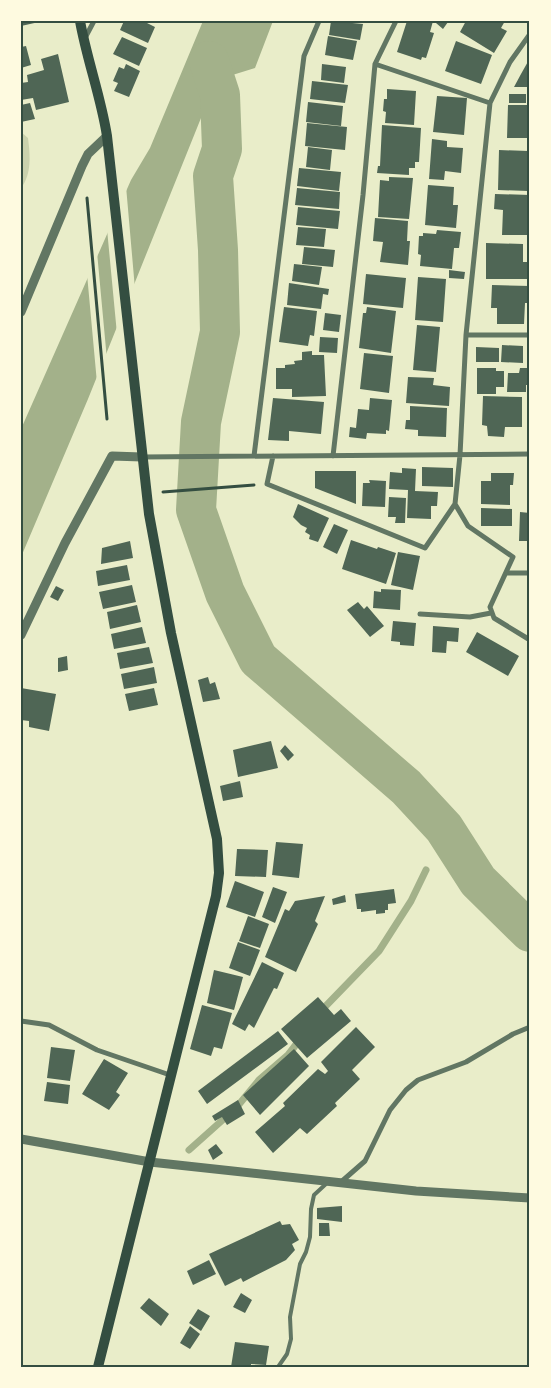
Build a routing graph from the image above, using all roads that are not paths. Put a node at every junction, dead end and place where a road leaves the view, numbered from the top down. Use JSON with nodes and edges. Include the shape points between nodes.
{"nodes":[{"id":1,"x":80,"y":21,"type":"edge"},
{"id":2,"x":94,"y":21,"type":"edge"},
{"id":3,"x":319,"y":21,"type":"edge"},
{"id":4,"x":396,"y":21,"type":"edge"},
{"id":5,"x":530,"y":34,"type":"edge"},
{"id":6,"x":84,"y":40,"type":"junction"},
{"id":7,"x":375,"y":64,"type":"junction"},
{"id":8,"x":490,"y":103,"type":"junction"},
{"id":9,"x":107,"y":136,"type":"junction"},
{"id":10,"x":21,"y":312,"type":"edge"},
{"id":11,"x":466,"y":335,"type":"junction"},
{"id":12,"x":530,"y":335,"type":"edge"},
{"id":13,"x":530,"y":454,"type":"edge"},
{"id":14,"x":460,"y":455,"type":"junction"},
{"id":15,"x":254,"y":456,"type":"junction"},
{"id":16,"x":273,"y":456,"type":"junction"},
{"id":17,"x":333,"y":456,"type":"junction"},
{"id":18,"x":142,"y":457,"type":"junction"},
{"id":19,"x":455,"y":504,"type":"junction"},
{"id":20,"x":506,"y":573,"type":"junction"},
{"id":21,"x":530,"y":573,"type":"edge"},
{"id":22,"x":491,"y":613,"type":"junction"},
{"id":23,"x":420,"y":614,"type":"dead end"},
{"id":24,"x":21,"y":635,"type":"edge"},
{"id":25,"x":530,"y":640,"type":"edge"},
{"id":26,"x":21,"y":1021,"type":"edge"},
{"id":27,"x":530,"y":1027,"type":"edge"},
{"id":28,"x":170,"y":1075,"type":"junction"},
{"id":29,"x":21,"y":1139,"type":"edge"},
{"id":30,"x":150,"y":1162,"type":"junction"},
{"id":31,"x":328,"y":1181,"type":"junction"},
{"id":32,"x":341,"y":1182,"type":"junction"},
{"id":33,"x":530,"y":1198,"type":"edge"},
{"id":34,"x":98,"y":1367,"type":"edge"},
{"id":35,"x":278,"y":1367,"type":"edge"}],
"edges":[{"from":1,"to":6,"type":"main road"},
{"from":2,"to":6,"type":"street"},
{"from":3,"to":15,"type":"street","via":[[304,56]]},
{"from":4,"to":7,"type":"street"},
{"from":5,"to":8,"type":"street","via":[[510,62]]},
{"from":6,"to":9,"type":"main road"},
{"from":7,"to":8,"type":"street"},
{"from":7,"to":17,"type":"street"},
{"from":8,"to":11,"type":"street"},
{"from":9,"to":10,"type":"street","via":[[88,154],[82,166]]},
{"from":9,"to":18,"type":"main road"},
{"from":11,"to":12,"type":"street"},
{"from":11,"to":14,"type":"street"},
{"from":13,"to":14,"type":"street"},
{"from":14,"to":17,"type":"street"},
{"from":14,"to":19,"type":"street"},
{"from":15,"to":16,"type":"street"},
{"from":15,"to":18,"type":"street"},
{"from":16,"to":17,"type":"street"},
{"from":16,"to":19,"type":"street","via":[[267,484],[425,548]]},
{"from":18,"to":24,"type":"street","via":[[112,456]]},
{"from":18,"to":28,"type":"main road","via":[[148,514],[171,633],[219,855],[216,896]]},
{"from":19,"to":20,"type":"street","via":[[468,526],[513,557]]},
{"from":20,"to":21,"type":"street"},
{"from":20,"to":22,"type":"street","via":[[490,607]]},
{"from":22,"to":23,"type":"street","via":[[470,617]]},
{"from":22,"to":25,"type":"street"},
{"from":26,"to":28,"type":"street","via":[[49,1024],[97,1050]]},
{"from":27,"to":32,"type":"street","via":[[466,1062],[418,1080],[390,1110],[365,1161]]},
{"from":28,"to":30,"type":"main road"},
{"from":29,"to":30,"type":"street"},
{"from":30,"to":31,"type":"street"},
{"from":30,"to":34,"type":"main road"},
{"from":31,"to":32,"type":"street"},
{"from":31,"to":35,"type":"lane","via":[[314,1195],[310,1237],[300,1264],[290,1317],[290,1340],[287,1354]]},
{"from":32,"to":33,"type":"street"}]}
